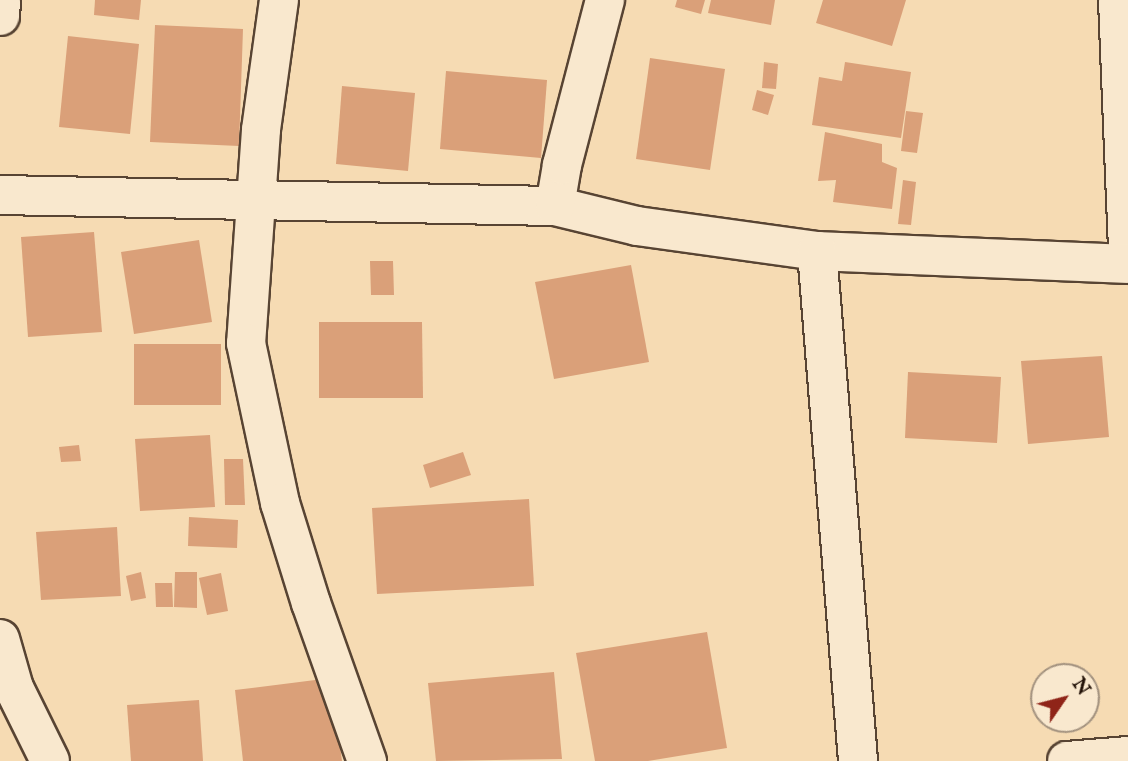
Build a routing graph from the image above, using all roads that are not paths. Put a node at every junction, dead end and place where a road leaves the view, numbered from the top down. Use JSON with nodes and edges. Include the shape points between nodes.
{"nodes":[{"id":1,"x":1,"y":0,"type":"edge"},
{"id":2,"x":279,"y":0,"type":"edge"},
{"id":3,"x":605,"y":0,"type":"edge"},
{"id":4,"x":1118,"y":0,"type":"edge"},
{"id":5,"x":0,"y":16,"type":"edge"},
{"id":6,"x":0,"y":195,"type":"edge"},
{"id":7,"x":256,"y":198,"type":"junction"},
{"id":8,"x":555,"y":206,"type":"junction"},
{"id":9,"x":1128,"y":244,"type":"edge"},
{"id":10,"x":817,"y":251,"type":"junction"},
{"id":11,"x":1128,"y":264,"type":"edge"},
{"id":12,"x":0,"y":639,"type":"edge"},
{"id":13,"x":1128,"y":756,"type":"edge"},
{"id":14,"x":50,"y":761,"type":"edge"},
{"id":15,"x":367,"y":761,"type":"edge"},
{"id":16,"x":858,"y":761,"type":"edge"},
{"id":17,"x":1067,"y":761,"type":"edge"}],
"edges":[{"from":1,"to":5,"type":"street"},
{"from":2,"to":7,"type":"street"},
{"from":3,"to":8,"type":"street"},
{"from":4,"to":9,"type":"street"},
{"from":6,"to":7,"type":"street"},
{"from":7,"to":8,"type":"street"},
{"from":7,"to":15,"type":"street","via":[[246,344],[281,503]]},
{"from":8,"to":10,"type":"street","via":[[637,226]]},
{"from":10,"to":11,"type":"street"},
{"from":10,"to":16,"type":"street"},
{"from":12,"to":14,"type":"street","via":[[14,688]]},
{"from":13,"to":17,"type":"street"}]}
